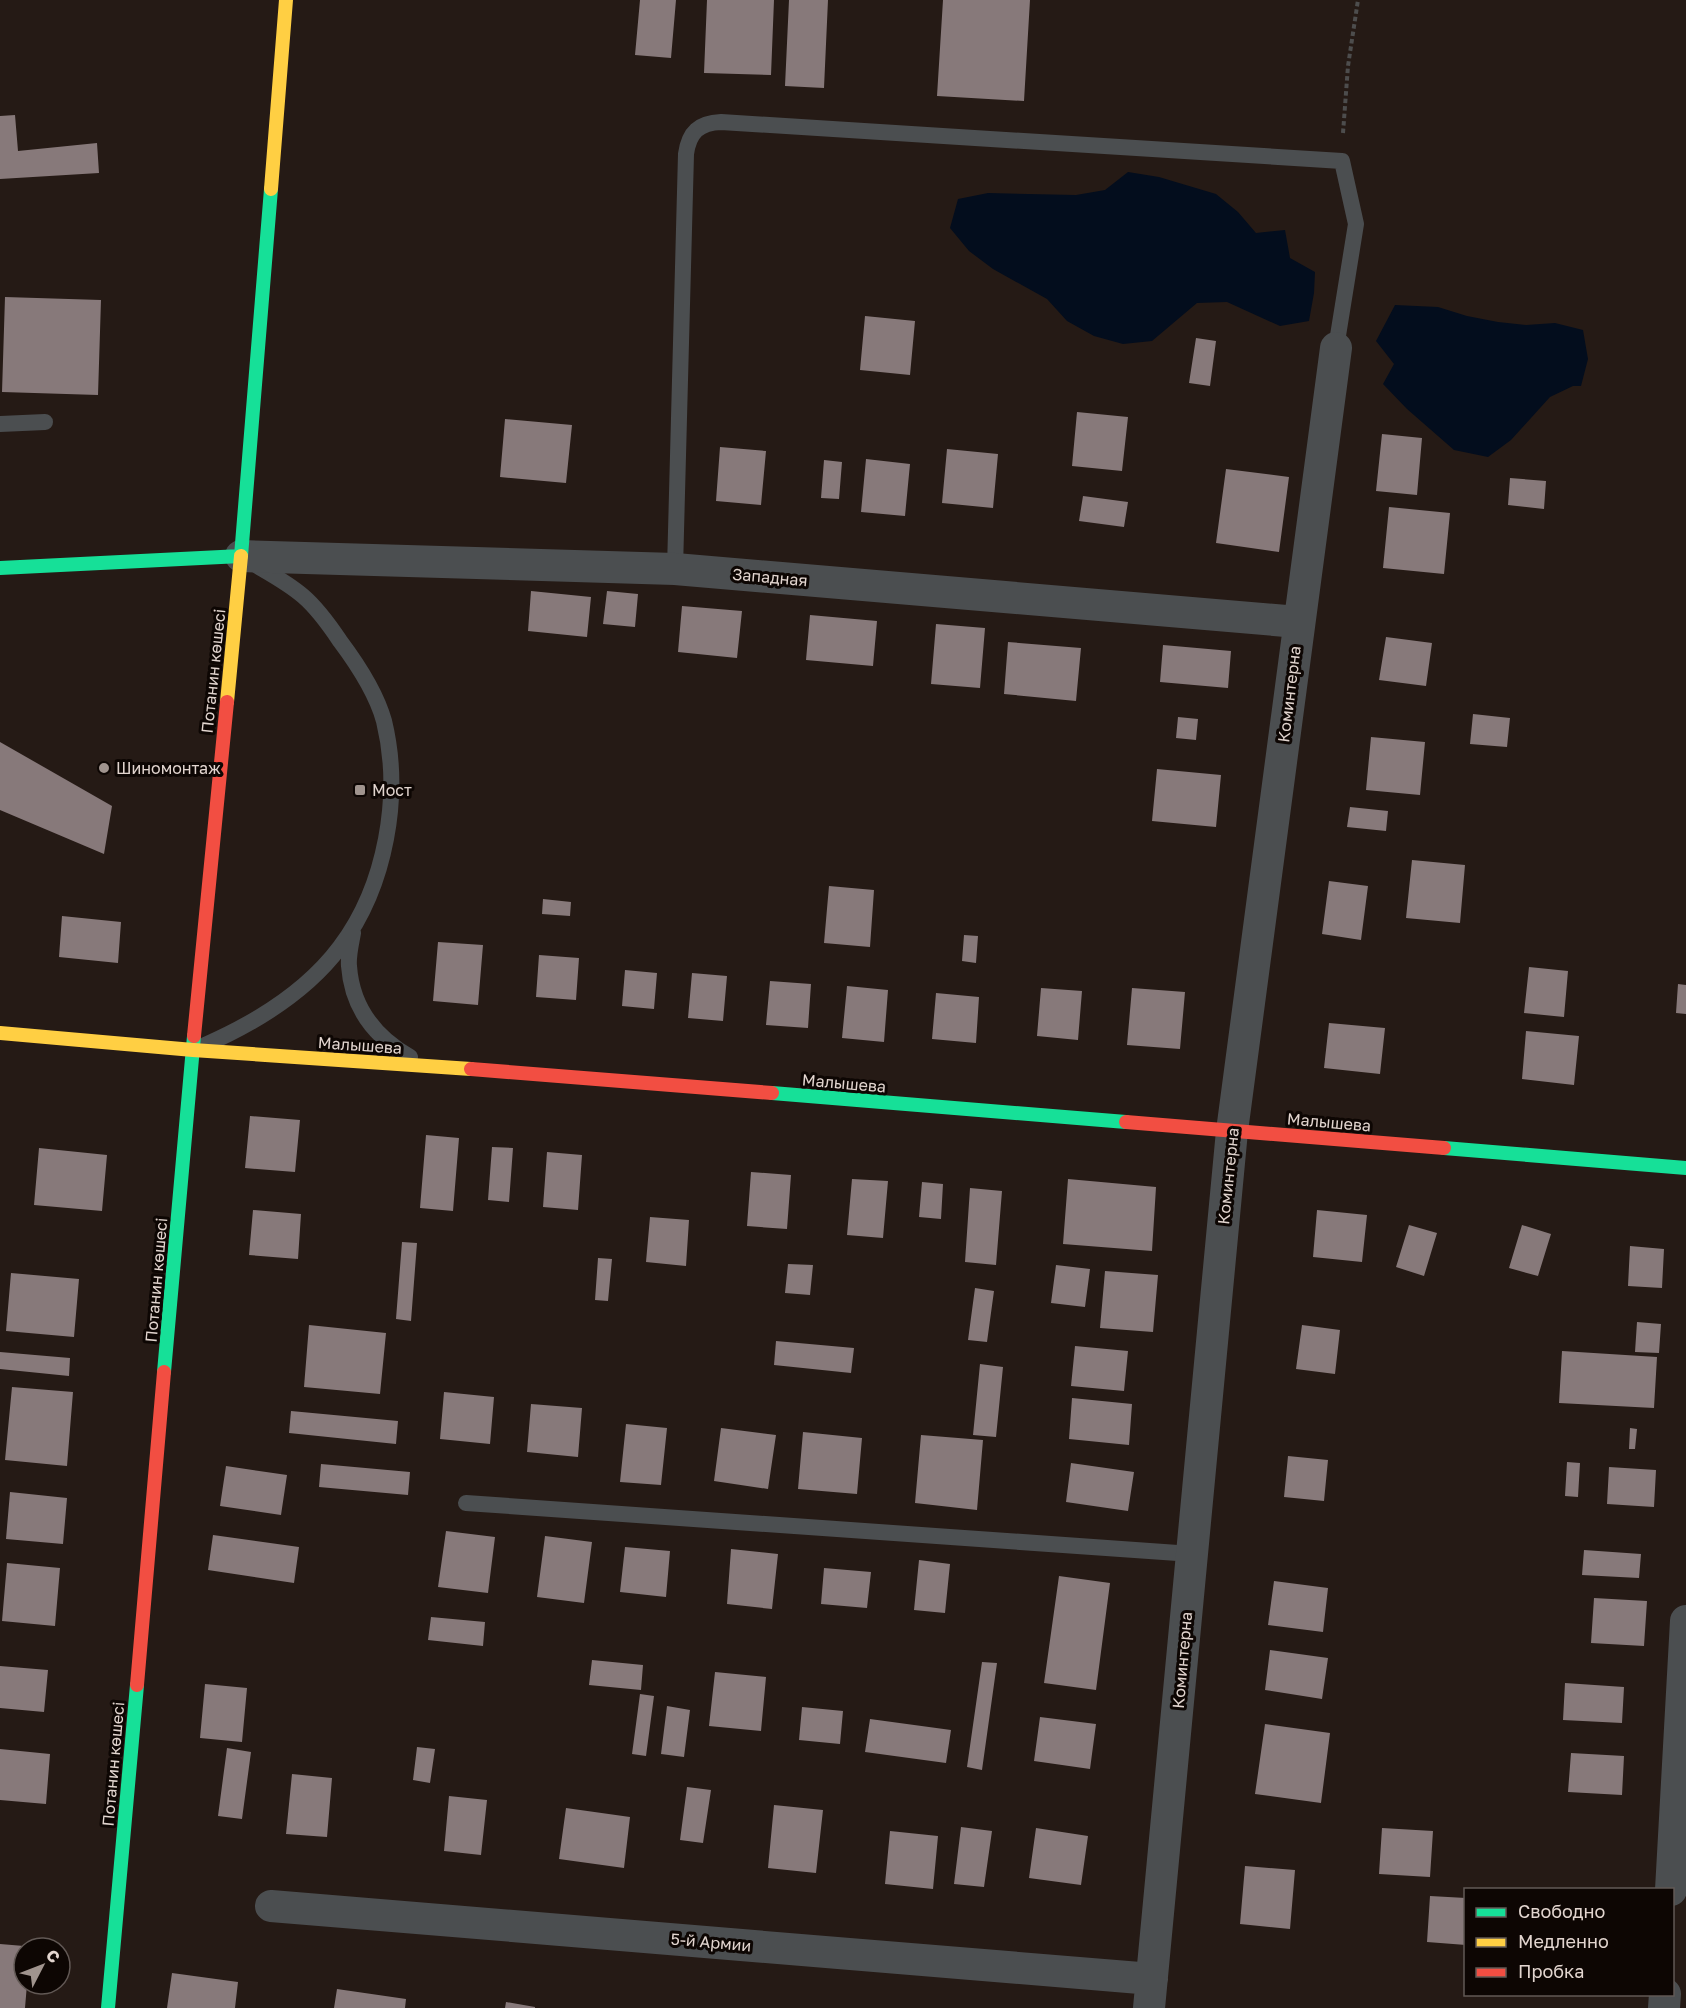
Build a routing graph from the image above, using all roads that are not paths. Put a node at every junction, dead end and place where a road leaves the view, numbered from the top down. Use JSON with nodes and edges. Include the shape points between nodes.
{"nodes":[{"id":1,"x":286,"y":0,"type":"edge"},
{"id":2,"x":1336,"y":348,"type":"joint"},
{"id":3,"x":45,"y":422,"type":"dead end"},
{"id":4,"x":0,"y":424,"type":"edge"},
{"id":5,"x":241,"y":556,"type":"junction"},
{"id":6,"x":0,"y":568,"type":"edge"},
{"id":7,"x":675,"y":569,"type":"junction"},
{"id":8,"x":1298,"y":622,"type":"junction"},
{"id":9,"x":354,"y":926,"type":"junction"},
{"id":10,"x":0,"y":1034,"type":"edge"},
{"id":11,"x":193,"y":1050,"type":"junction"},
{"id":12,"x":440,"y":1066,"type":"junction"},
{"id":13,"x":1232,"y":1131,"type":"junction"},
{"id":14,"x":1686,"y":1168,"type":"edge"},
{"id":15,"x":466,"y":1503,"type":"dead end"},
{"id":16,"x":1192,"y":1554,"type":"junction"},
{"id":17,"x":1686,"y":1622,"type":"edge"},
{"id":18,"x":1671,"y":1888,"type":"edge"},
{"id":19,"x":271,"y":1906,"type":"dead end"},
{"id":20,"x":1150,"y":1993,"type":"edge"},
{"id":21,"x":108,"y":2008,"type":"edge"}],
"edges":[{"from":1,"to":5,"type":"main road","name":"Потанин көшесі"},
{"from":2,"to":7,"type":"lane","via":[[1356,224],[1342,161],[708,123],[687,141],[686,154]]},
{"from":2,"to":8,"type":"street","name":"Коминтерна"},
{"from":3,"to":4,"type":"lane"},
{"from":5,"to":6,"type":"main road"},
{"from":5,"to":7,"type":"street","name":"Западная"},
{"from":5,"to":9,"type":"lane","via":[[303,596],[358,665],[384,720],[391,802],[382,854]]},
{"from":5,"to":11,"type":"main road","name":"Потанин көшесі"},
{"from":7,"to":8,"type":"street","name":"Западная"},
{"from":8,"to":13,"type":"street","name":"Коминтерна"},
{"from":9,"to":11,"type":"lane","via":[[324,966],[288,997],[252,1021]]},
{"from":9,"to":12,"type":"lane","via":[[348,964],[353,992],[364,1016],[392,1047],[411,1058]]},
{"from":10,"to":11,"type":"main road","name":"Малышева"},
{"from":11,"to":12,"type":"main road","name":"Малышева"},
{"from":11,"to":21,"type":"main road","name":"Потанин көшесі"},
{"from":12,"to":13,"type":"main road","name":"Малышева"},
{"from":13,"to":14,"type":"main road","name":"Малышева"},
{"from":13,"to":16,"type":"street","name":"Коминтерна"},
{"from":15,"to":16,"type":"lane"},
{"from":16,"to":20,"type":"street","name":"Коминтерна"},
{"from":17,"to":18,"type":"street"},
{"from":19,"to":20,"type":"street","name":"5-й Армии"}]}
